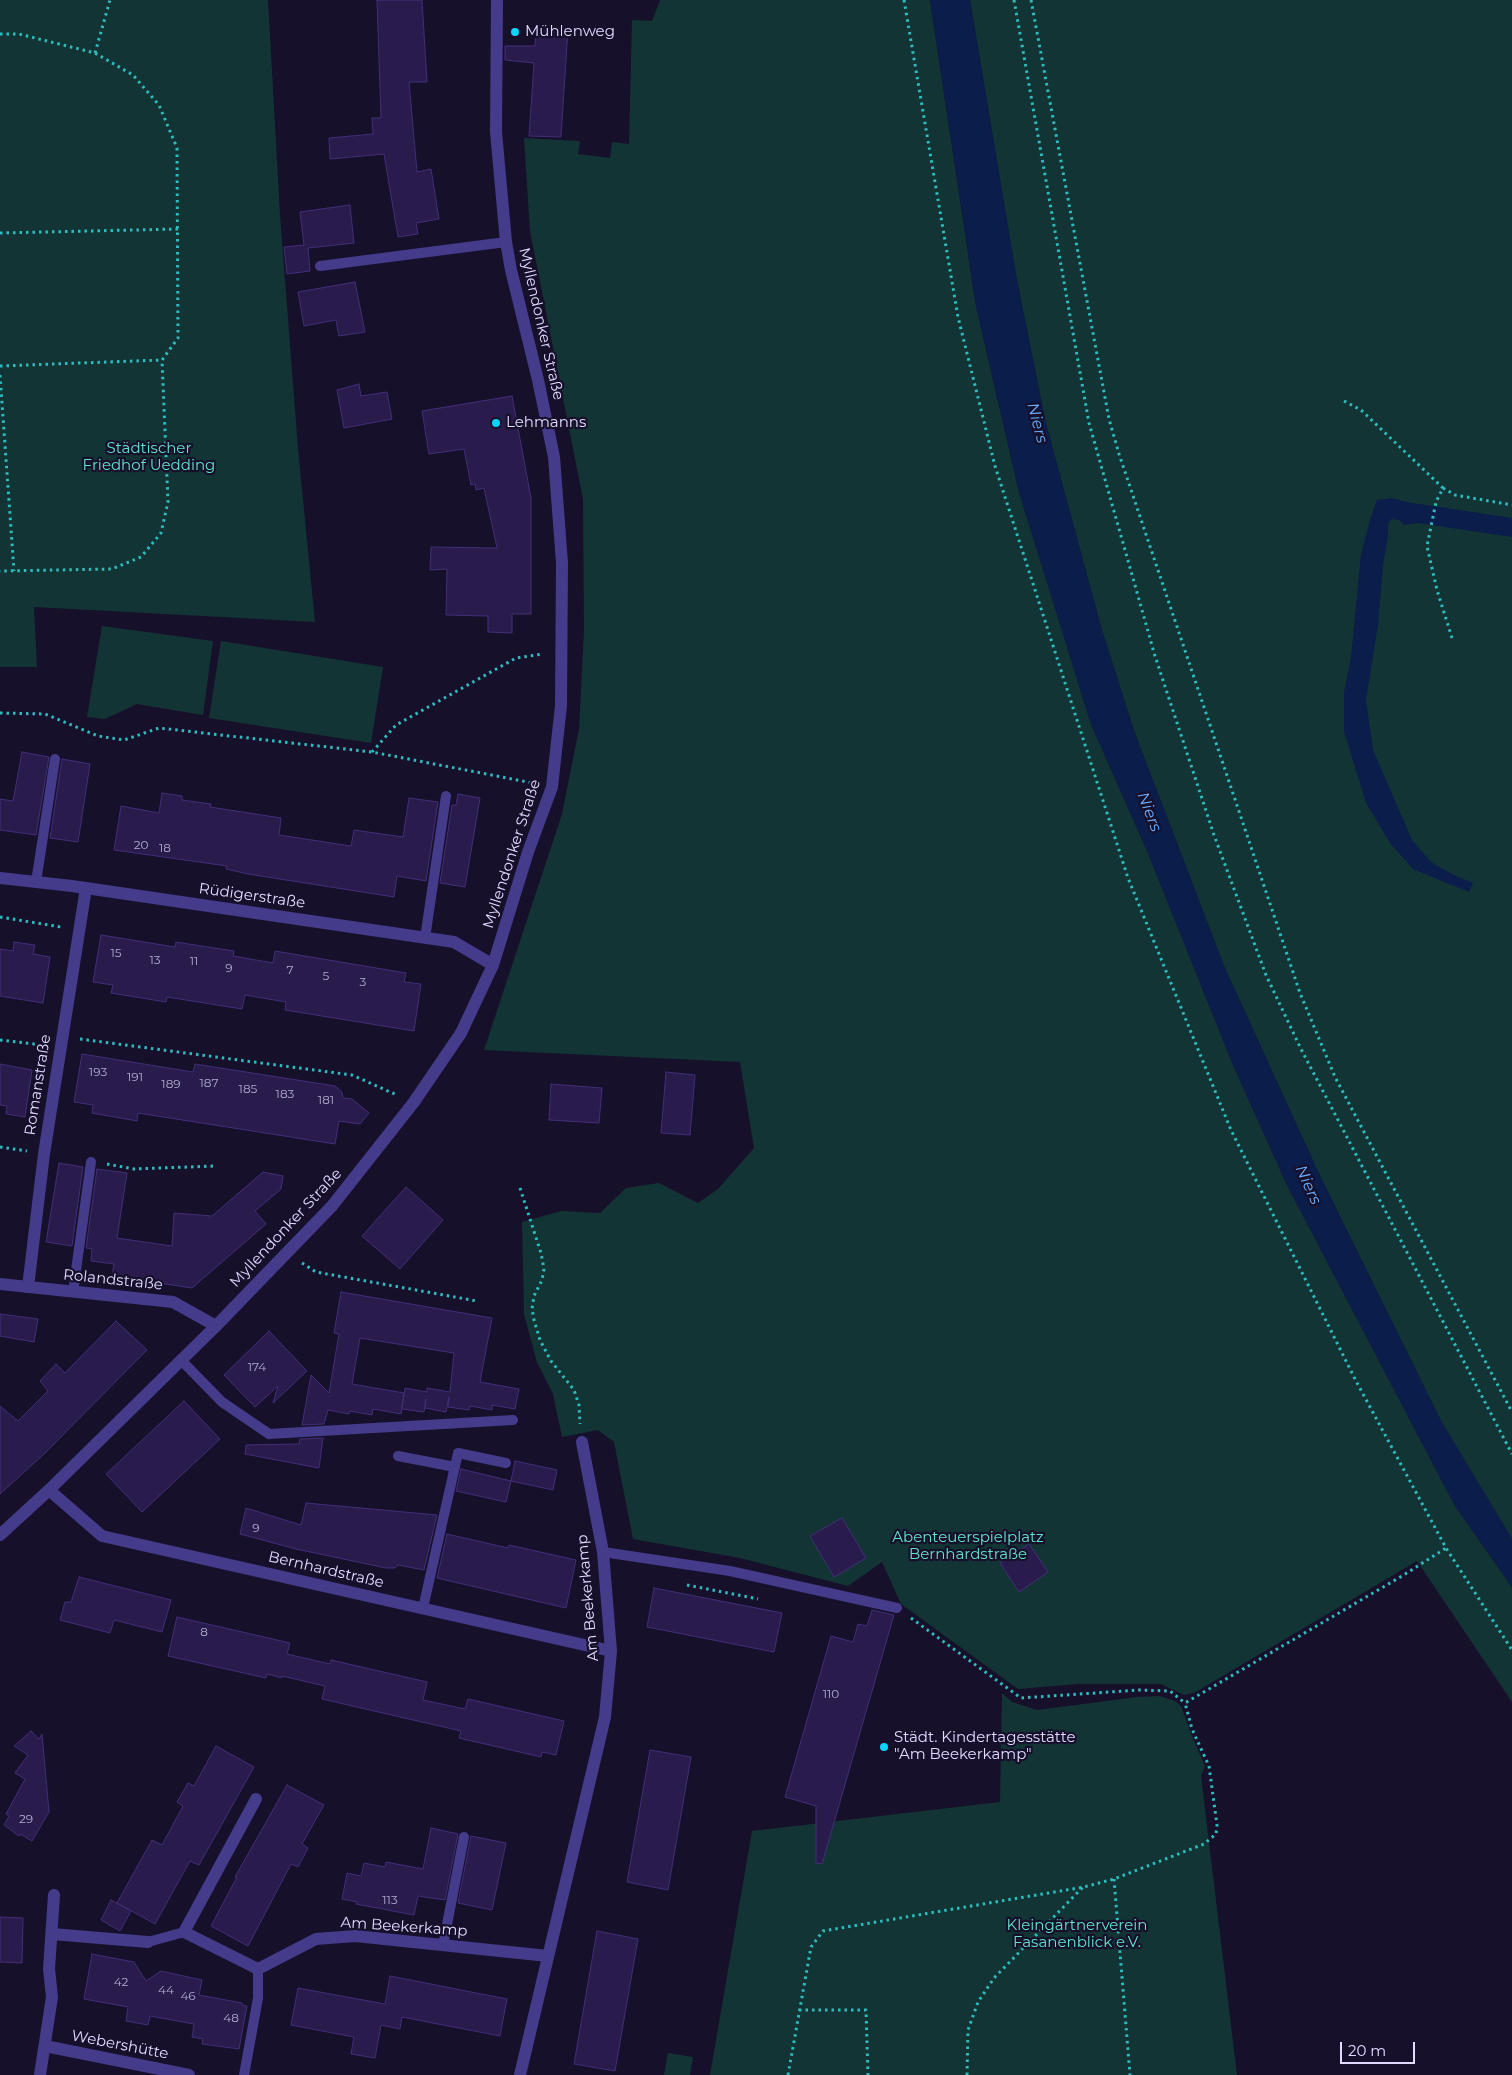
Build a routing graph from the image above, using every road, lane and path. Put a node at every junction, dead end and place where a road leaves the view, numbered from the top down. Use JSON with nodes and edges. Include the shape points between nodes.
{"nodes":[{"id":1,"x":110,"y":0,"type":"edge"},
{"id":2,"x":497,"y":0,"type":"edge"},
{"id":3,"x":904,"y":0,"type":"edge"},
{"id":4,"x":1014,"y":0,"type":"edge"},
{"id":5,"x":1031,"y":0,"type":"edge"},
{"id":6,"x":0,"y":34,"type":"edge"},
{"id":7,"x":95,"y":54,"type":"junction"},
{"id":8,"x":178,"y":230,"type":"junction"},
{"id":9,"x":0,"y":233,"type":"edge"},
{"id":10,"x":506,"y":242,"type":"junction"},
{"id":11,"x":320,"y":266,"type":"dead end"},
{"id":12,"x":162,"y":360,"type":"junction"},
{"id":13,"x":0,"y":366,"type":"edge"},
{"id":14,"x":0,"y":374,"type":"edge"},
{"id":15,"x":1344,"y":401,"type":"dead end"},
{"id":16,"x":1443,"y":488,"type":"junction"},
{"id":17,"x":1512,"y":505,"type":"edge"},
{"id":18,"x":0,"y":571,"type":"edge"},
{"id":19,"x":14,"y":571,"type":"junction"},
{"id":20,"x":1452,"y":638,"type":"dead end"},
{"id":21,"x":560,"y":651,"type":"junction"},
{"id":22,"x":0,"y":713,"type":"edge"},
{"id":23,"x":372,"y":752,"type":"junction"},
{"id":24,"x":55,"y":759,"type":"dead end"},
{"id":25,"x":552,"y":787,"type":"junction"},
{"id":26,"x":446,"y":796,"type":"dead end"},
{"id":27,"x":0,"y":878,"type":"edge"},
{"id":28,"x":36,"y":882,"type":"junction"},
{"id":29,"x":86,"y":888,"type":"junction"},
{"id":30,"x":0,"y":917,"type":"edge"},
{"id":31,"x":79,"y":929,"type":"junction"},
{"id":32,"x":426,"y":938,"type":"junction"},
{"id":33,"x":493,"y":965,"type":"junction"},
{"id":34,"x":0,"y":1040,"type":"edge"},
{"id":35,"x":61,"y":1042,"type":"junction"},
{"id":36,"x":414,"y":1102,"type":"junction"},
{"id":37,"x":91,"y":1162,"type":"dead end"},
{"id":38,"x":520,"y":1188,"type":"dead end"},
{"id":39,"x":287,"y":1252,"type":"junction"},
{"id":40,"x":0,"y":1284,"type":"edge"},
{"id":41,"x":28,"y":1287,"type":"junction"},
{"id":42,"x":73,"y":1292,"type":"junction"},
{"id":43,"x":477,"y":1301,"type":"dead end"},
{"id":44,"x":216,"y":1326,"type":"junction"},
{"id":45,"x":181,"y":1360,"type":"junction"},
{"id":46,"x":1512,"y":1412,"type":"edge"},
{"id":47,"x":513,"y":1420,"type":"dead end"},
{"id":48,"x":582,"y":1442,"type":"joint"},
{"id":49,"x":1512,"y":1454,"type":"edge"},
{"id":50,"x":398,"y":1456,"type":"dead end"},
{"id":51,"x":506,"y":1463,"type":"dead end"},
{"id":52,"x":455,"y":1468,"type":"junction"},
{"id":53,"x":49,"y":1490,"type":"junction"},
{"id":54,"x":0,"y":1535,"type":"edge"},
{"id":55,"x":1446,"y":1548,"type":"junction"},
{"id":56,"x":603,"y":1552,"type":"junction"},
{"id":57,"x":680,"y":1583,"type":"dead end"},
{"id":58,"x":758,"y":1599,"type":"dead end"},
{"id":59,"x":423,"y":1608,"type":"junction"},
{"id":60,"x":896,"y":1608,"type":"joint"},
{"id":61,"x":1512,"y":1650,"type":"edge"},
{"id":62,"x":611,"y":1651,"type":"junction"},
{"id":63,"x":1185,"y":1703,"type":"junction"},
{"id":64,"x":256,"y":1799,"type":"dead end"},
{"id":65,"x":464,"y":1837,"type":"dead end"},
{"id":66,"x":1114,"y":1879,"type":"junction"},
{"id":67,"x":1084,"y":1887,"type":"junction"},
{"id":68,"x":54,"y":1896,"type":"dead end"},
{"id":69,"x":184,"y":1932,"type":"junction"},
{"id":70,"x":52,"y":1934,"type":"junction"},
{"id":71,"x":148,"y":1942,"type":"joint"},
{"id":72,"x":443,"y":1945,"type":"junction"},
{"id":73,"x":548,"y":1956,"type":"junction"},
{"id":74,"x":258,"y":1969,"type":"junction"},
{"id":75,"x":799,"y":2010,"type":"junction"},
{"id":76,"x":45,"y":2046,"type":"junction"},
{"id":77,"x":40,"y":2075,"type":"edge"},
{"id":78,"x":189,"y":2075,"type":"edge"},
{"id":79,"x":244,"y":2075,"type":"edge"},
{"id":80,"x":520,"y":2075,"type":"edge"},
{"id":81,"x":788,"y":2075,"type":"edge"},
{"id":82,"x":868,"y":2075,"type":"edge"},
{"id":83,"x":967,"y":2075,"type":"edge"},
{"id":84,"x":1130,"y":2075,"type":"edge"}],
"edges":[{"from":1,"to":7,"type":"path"},
{"from":2,"to":10,"type":"street","name":"Myllendonker Straße","via":[[496,132]]},
{"from":3,"to":55,"type":"path","via":[[958,317],[995,466],[1128,878],[1230,1130],[1356,1381]]},
{"from":4,"to":49,"type":"path","via":[[1088,423],[1155,656],[1207,817],[1266,975],[1300,1047]]},
{"from":5,"to":46,"type":"path","via":[[1109,419],[1297,983],[1336,1078]]},
{"from":6,"to":7,"type":"path","via":[[19,34]]},
{"from":7,"to":8,"type":"path","via":[[133,75],[159,105],[177,148]]},
{"from":8,"to":9,"type":"path"},
{"from":8,"to":12,"type":"path","via":[[178,338]]},
{"from":10,"to":11,"type":"lane"},
{"from":10,"to":21,"type":"street","name":"Myllendonker Straße","via":[[554,457],[562,563]]},
{"from":12,"to":13,"type":"path"},
{"from":12,"to":19,"type":"path","via":[[168,502],[161,533],[141,557],[112,568]]},
{"from":14,"to":19,"type":"path"},
{"from":15,"to":16,"type":"path","via":[[1361,410]]},
{"from":16,"to":17,"type":"path","via":[[1455,495]]},
{"from":16,"to":20,"type":"path","via":[[1436,502],[1427,546]]},
{"from":18,"to":19,"type":"path"},
{"from":21,"to":23,"type":"path","via":[[516,658],[396,725]]},
{"from":21,"to":25,"type":"street","name":"Myllendonker Straße","via":[[561,706]]},
{"from":22,"to":23,"type":"path","via":[[45,714],[98,736],[124,740],[159,728]]},
{"from":23,"to":25,"type":"path"},
{"from":24,"to":28,"type":"lane"},
{"from":25,"to":33,"type":"street","name":"Myllendonker Straße"},
{"from":26,"to":32,"type":"lane"},
{"from":27,"to":28,"type":"street","name":"Rüdigerstraße"},
{"from":28,"to":29,"type":"street","name":"Rüdigerstraße"},
{"from":29,"to":31,"type":"street","name":"Romanstraße"},
{"from":29,"to":32,"type":"street","name":"Rüdigerstraße"},
{"from":30,"to":31,"type":"path"},
{"from":31,"to":35,"type":"street","name":"Romanstraße"},
{"from":32,"to":33,"type":"street","name":"Rüdigerstraße","via":[[454,942]]},
{"from":33,"to":36,"type":"street","name":"Myllendonker Straße","via":[[461,1034]]},
{"from":34,"to":35,"type":"path"},
{"from":35,"to":36,"type":"path","via":[[352,1075]]},
{"from":35,"to":41,"type":"street","name":"Romanstraße"},
{"from":36,"to":39,"type":"street","name":"Myllendonker Straße","via":[[332,1206]]},
{"from":37,"to":42,"type":"lane"},
{"from":38,"to":48,"type":"path","via":[[544,1269],[534,1296],[534,1320],[551,1361],[574,1390],[579,1406]]},
{"from":39,"to":43,"type":"path","via":[[316,1272]]},
{"from":39,"to":44,"type":"street","name":"Myllendonker Straße"},
{"from":40,"to":41,"type":"street","name":"Rolandstraße"},
{"from":41,"to":42,"type":"street","name":"Rolandstraße"},
{"from":42,"to":44,"type":"street","name":"Rolandstraße","via":[[173,1302]]},
{"from":44,"to":45,"type":"street","name":"Myllendonker Straße"},
{"from":45,"to":47,"type":"lane","via":[[222,1402],[269,1434]]},
{"from":45,"to":53,"type":"street","name":"Myllendonker Straße"},
{"from":48,"to":56,"type":"street","name":"Am Beekerkamp"},
{"from":50,"to":52,"type":"lane"},
{"from":51,"to":52,"type":"lane","via":[[458,1453]]},
{"from":52,"to":59,"type":"lane"},
{"from":53,"to":54,"type":"street","name":"Myllendonker Straße"},
{"from":53,"to":59,"type":"street","name":"Bernhardstraße","via":[[102,1536]]},
{"from":55,"to":61,"type":"path"},
{"from":55,"to":63,"type":"path"},
{"from":56,"to":60,"type":"lane","via":[[730,1571]]},
{"from":56,"to":62,"type":"street","name":"Am Beekerkamp"},
{"from":57,"to":58,"type":"path"},
{"from":59,"to":62,"type":"street","name":"Bernhardstraße"},
{"from":60,"to":63,"type":"path","via":[[1021,1698],[1146,1690],[1170,1691]]},
{"from":62,"to":73,"type":"street","name":"Am Beekerkamp","via":[[605,1717]]},
{"from":63,"to":66,"type":"path","via":[[1192,1729],[1209,1766],[1216,1834],[1204,1844]]},
{"from":64,"to":69,"type":"street"},
{"from":65,"to":72,"type":"lane"},
{"from":66,"to":67,"type":"path"},
{"from":66,"to":84,"type":"path"},
{"from":67,"to":75,"type":"path","via":[[823,1931],[811,1947]]},
{"from":67,"to":83,"type":"path","via":[[994,1978],[978,2002],[968,2030]]},
{"from":68,"to":70,"type":"street"},
{"from":69,"to":71,"type":"lane"},
{"from":69,"to":74,"type":"street"},
{"from":70,"to":71,"type":"street"},
{"from":70,"to":76,"type":"street","via":[[49,1969],[52,1997]]},
{"from":72,"to":73,"type":"street","name":"Am Beekerkamp"},
{"from":72,"to":74,"type":"street","name":"Am Beekerkamp","via":[[355,1936],[316,1939]]},
{"from":73,"to":80,"type":"street","name":"Am Beekerkamp"},
{"from":74,"to":79,"type":"lane","via":[[258,1998]]},
{"from":75,"to":81,"type":"path"},
{"from":75,"to":82,"type":"path","via":[[866,2010]]},
{"from":76,"to":77,"type":"street"},
{"from":76,"to":78,"type":"street","name":"Webershütte"}]}
